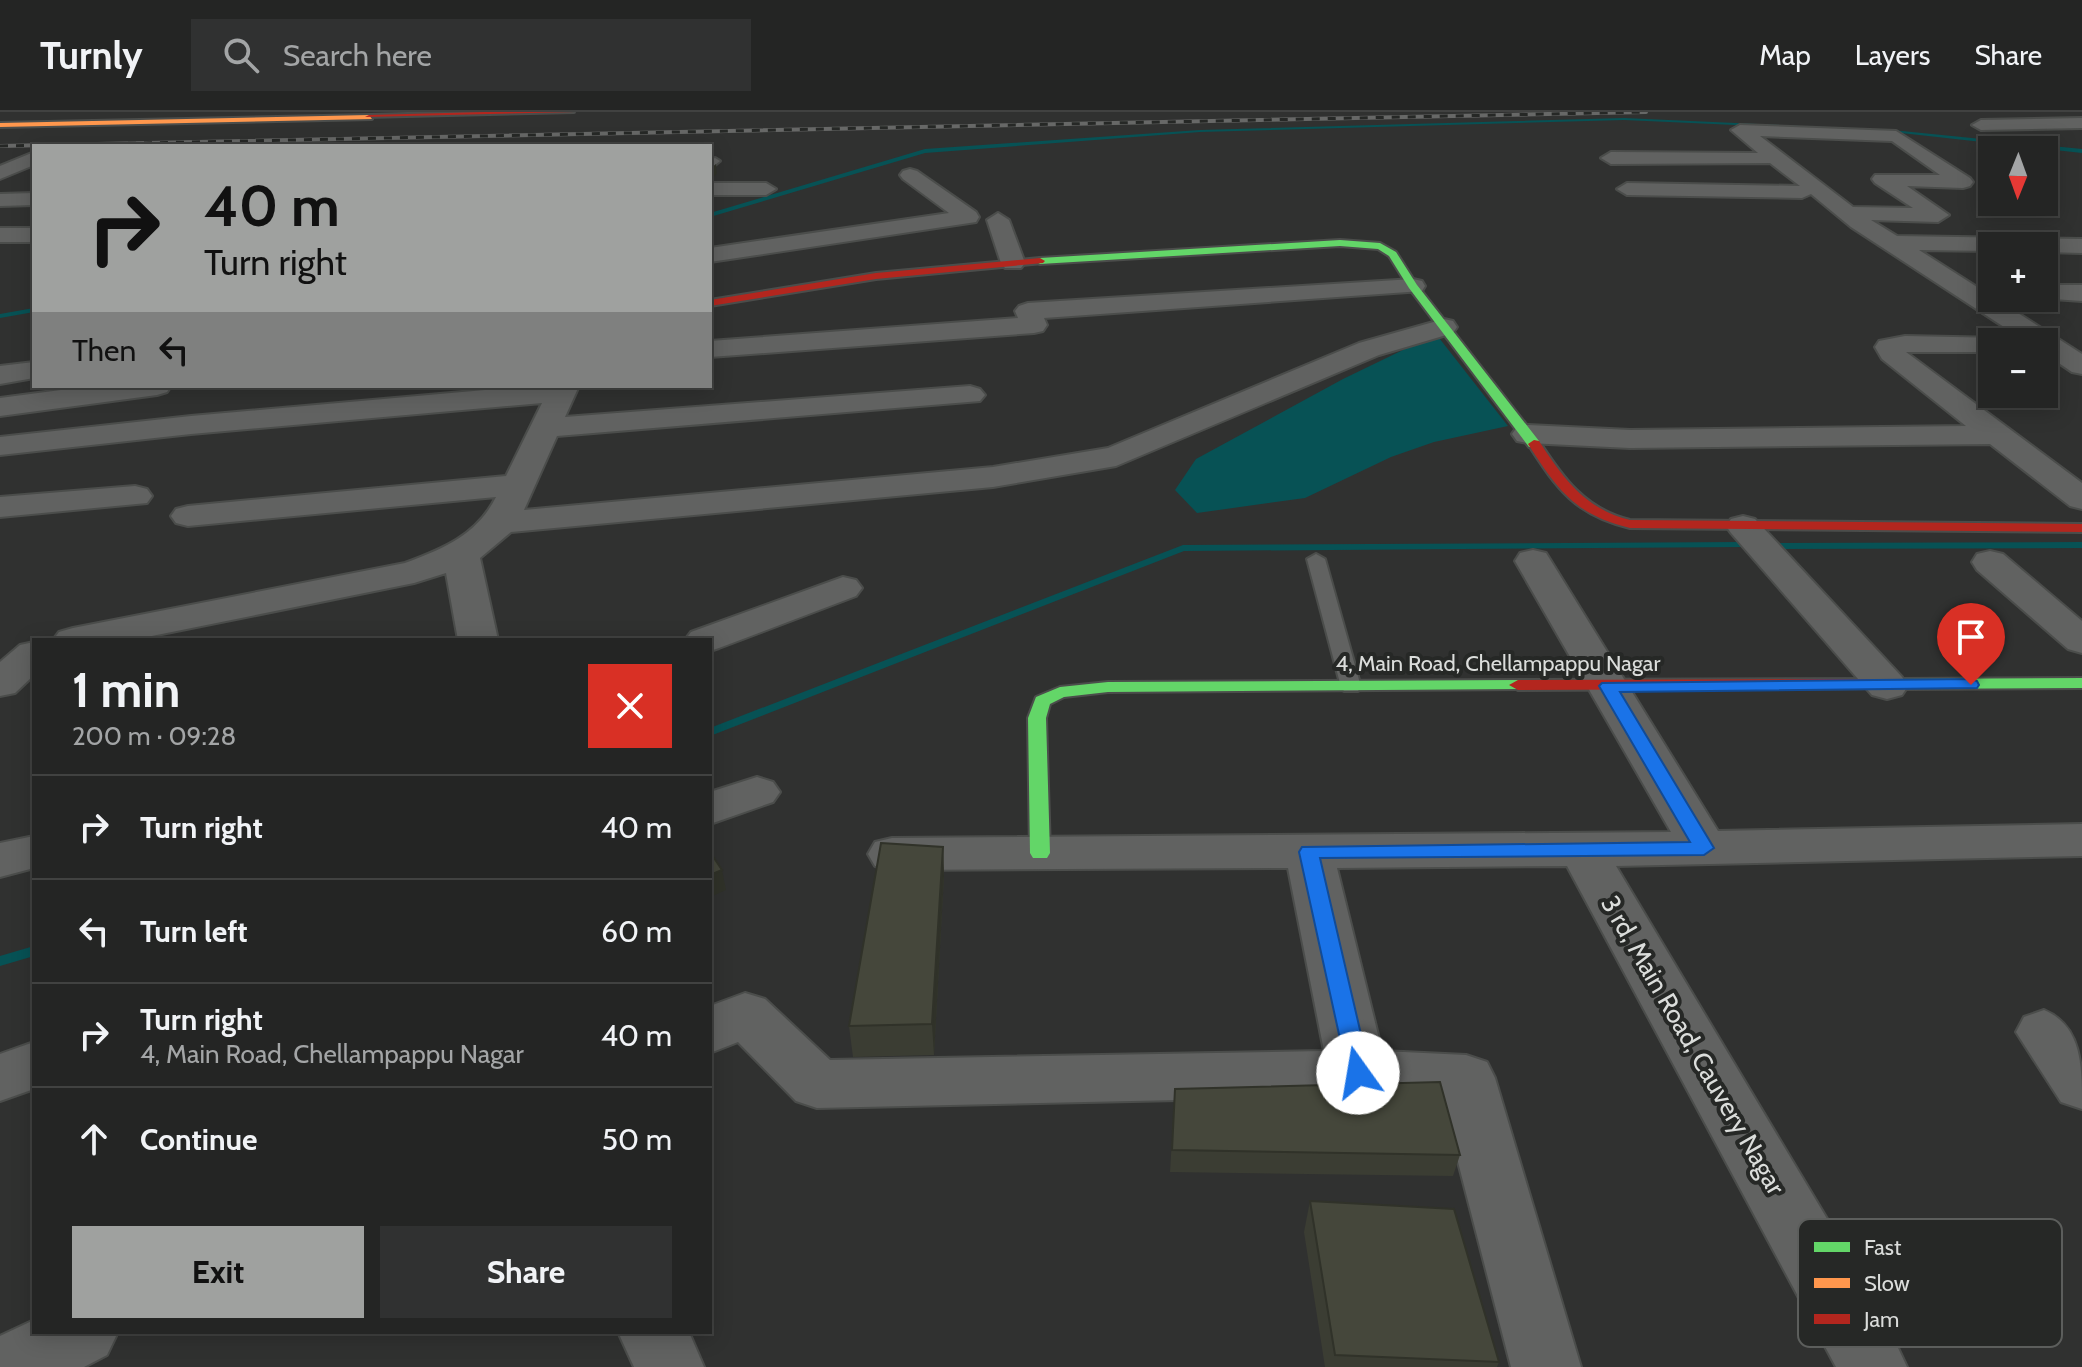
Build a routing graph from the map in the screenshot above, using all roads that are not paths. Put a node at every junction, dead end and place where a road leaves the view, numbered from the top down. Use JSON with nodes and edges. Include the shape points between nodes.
{"nodes":[{"id":1,"x":570,"y":112,"type":"edge"},
{"id":2,"x":2082,"y":123,"type":"edge"},
{"id":3,"x":2058,"y":124,"type":"junction"},
{"id":4,"x":0,"y":125,"type":"edge"},
{"id":5,"x":1981,"y":125,"type":"dead end"},
{"id":6,"x":2082,"y":134,"type":"edge"},
{"id":7,"x":1611,"y":158,"type":"dead end"},
{"id":8,"x":32,"y":159,"type":"edge"},
{"id":9,"x":32,"y":169,"type":"edge"},
{"id":10,"x":2,"y":171,"type":"edge"},
{"id":11,"x":910,"y":175,"type":"dead end"},
{"id":12,"x":712,"y":189,"type":"edge"},
{"id":13,"x":766,"y":189,"type":"dead end"},
{"id":14,"x":1627,"y":189,"type":"dead end"},
{"id":15,"x":1802,"y":192,"type":"junction"},
{"id":16,"x":32,"y":199,"type":"edge"},
{"id":17,"x":0,"y":200,"type":"edge"},
{"id":18,"x":1801,"y":214,"type":"dead end"},
{"id":19,"x":1854,"y":218,"type":"junction"},
{"id":20,"x":998,"y":220,"type":"dead end"},
{"id":21,"x":1824,"y":222,"type":"dead end"},
{"id":22,"x":0,"y":235,"type":"edge"},
{"id":23,"x":32,"y":235,"type":"edge"},
{"id":24,"x":1892,"y":243,"type":"junction"},
{"id":25,"x":2082,"y":246,"type":"edge"},
{"id":26,"x":712,"y":255,"type":"edge"},
{"id":27,"x":1013,"y":263,"type":"junction"},
{"id":28,"x":1413,"y":286,"type":"junction"},
{"id":29,"x":1978,"y":291,"type":"edge"},
{"id":30,"x":2058,"y":292,"type":"edge"},
{"id":31,"x":2082,"y":293,"type":"edge"},
{"id":32,"x":712,"y":303,"type":"edge"},
{"id":33,"x":2006,"y":312,"type":"edge"},
{"id":34,"x":1444,"y":327,"type":"junction"},
{"id":35,"x":2026,"y":328,"type":"edge"},
{"id":36,"x":1978,"y":344,"type":"edge"},
{"id":37,"x":2058,"y":344,"type":"edge"},
{"id":38,"x":2082,"y":345,"type":"edge"},
{"id":39,"x":712,"y":349,"type":"edge"},
{"id":40,"x":2058,"y":351,"type":"edge"},
{"id":41,"x":2082,"y":366,"type":"edge"},
{"id":42,"x":32,"y":370,"type":"edge"},
{"id":43,"x":0,"y":375,"type":"edge"},
{"id":44,"x":142,"y":388,"type":"edge"},
{"id":45,"x":564,"y":389,"type":"edge"},
{"id":46,"x":970,"y":395,"type":"dead end"},
{"id":47,"x":0,"y":407,"type":"edge"},
{"id":48,"x":546,"y":428,"type":"junction"},
{"id":49,"x":1528,"y":434,"type":"junction"},
{"id":50,"x":2001,"y":435,"type":"junction"},
{"id":51,"x":0,"y":446,"type":"edge"},
{"id":52,"x":176,"y":455,"type":"dead end"},
{"id":53,"x":0,"y":471,"type":"edge"},
{"id":54,"x":519,"y":485,"type":"junction"},
{"id":55,"x":135,"y":496,"type":"dead end"},
{"id":56,"x":2082,"y":499,"type":"edge"},
{"id":57,"x":0,"y":507,"type":"edge"},
{"id":58,"x":188,"y":516,"type":"dead end"},
{"id":59,"x":501,"y":522,"type":"junction"},
{"id":60,"x":1743,"y":526,"type":"junction"},
{"id":61,"x":2082,"y":528,"type":"edge"},
{"id":62,"x":461,"y":555,"type":"junction"},
{"id":63,"x":1316,"y":559,"type":"dead end"},
{"id":64,"x":1533,"y":561,"type":"dead end"},
{"id":65,"x":1990,"y":562,"type":"dead end"},
{"id":66,"x":843,"y":588,"type":"dead end"},
{"id":67,"x":83,"y":638,"type":"edge"},
{"id":68,"x":478,"y":638,"type":"edge"},
{"id":69,"x":710,"y":638,"type":"edge"},
{"id":70,"x":2082,"y":641,"type":"edge"},
{"id":71,"x":32,"y":656,"type":"edge"},
{"id":72,"x":2082,"y":683,"type":"edge"},
{"id":73,"x":0,"y":684,"type":"edge"},
{"id":74,"x":1608,"y":686,"type":"junction"},
{"id":75,"x":1887,"y":686,"type":"junction"},
{"id":76,"x":1351,"y":687,"type":"junction"},
{"id":77,"x":757,"y":792,"type":"dead end"},
{"id":78,"x":712,"y":808,"type":"edge"},
{"id":79,"x":2082,"y":840,"type":"edge"},
{"id":80,"x":1704,"y":848,"type":"junction"},
{"id":81,"x":1582,"y":850,"type":"junction"},
{"id":82,"x":32,"y":852,"type":"edge"},
{"id":83,"x":1309,"y":852,"type":"junction"},
{"id":84,"x":1040,"y":853,"type":"junction"},
{"id":85,"x":892,"y":854,"type":"edge"},
{"id":86,"x":0,"y":860,"type":"edge"},
{"id":87,"x":712,"y":1030,"type":"edge"},
{"id":88,"x":2063,"y":1031,"type":"edge"},
{"id":89,"x":32,"y":1066,"type":"edge"},
{"id":90,"x":1358,"y":1073,"type":"junction"},
{"id":91,"x":0,"y":1078,"type":"edge"},
{"id":92,"x":2082,"y":1085,"type":"edge"},
{"id":93,"x":1798,"y":1229,"type":"edge"},
{"id":94,"x":79,"y":1334,"type":"edge"},
{"id":95,"x":654,"y":1334,"type":"edge"},
{"id":96,"x":1862,"y":1347,"type":"edge"},
{"id":97,"x":10,"y":1367,"type":"edge"},
{"id":98,"x":669,"y":1367,"type":"edge"},
{"id":99,"x":1546,"y":1367,"type":"edge"},
{"id":100,"x":1872,"y":1367,"type":"edge"}],
"edges":[{"from":1,"to":4,"type":"street"},
{"from":2,"to":3,"type":"street"},
{"from":3,"to":5,"type":"street"},
{"from":3,"to":6,"type":"street"},
{"from":7,"to":15,"type":"street","via":[[1755,153]]},
{"from":8,"to":10,"type":"street"},
{"from":9,"to":10,"type":"street"},
{"from":11,"to":26,"type":"street","via":[[968,217]]},
{"from":12,"to":13,"type":"street"},
{"from":14,"to":15,"type":"street"},
{"from":15,"to":18,"type":"street","via":[[1812,204]]},
{"from":16,"to":17,"type":"street"},
{"from":19,"to":19,"type":"street","via":[[1764,149],[1740,130],[1896,136],[1963,182],[1882,179],[1938,215]]},
{"from":19,"to":21,"type":"street"},
{"from":19,"to":24,"type":"street"},
{"from":20,"to":27,"type":"street"},
{"from":22,"to":23,"type":"street"},
{"from":24,"to":25,"type":"street"},
{"from":24,"to":29,"type":"street"},
{"from":27,"to":28,"type":"street","via":[[1361,243],[1393,254]]},
{"from":27,"to":32,"type":"street","via":[[876,276]]},
{"from":28,"to":34,"type":"street"},
{"from":28,"to":39,"type":"street","via":[[1028,311],[1034,325]]},
{"from":30,"to":31,"type":"street"},
{"from":33,"to":35,"type":"street"},
{"from":34,"to":49,"type":"street"},
{"from":34,"to":59,"type":"street","via":[[1369,349],[1116,456],[993,477]]},
{"from":36,"to":50,"type":"street","via":[[1889,347],[1896,359]]},
{"from":37,"to":38,"type":"street"},
{"from":40,"to":41,"type":"street"},
{"from":42,"to":43,"type":"street"},
{"from":44,"to":47,"type":"street"},
{"from":45,"to":48,"type":"street"},
{"from":45,"to":51,"type":"street","via":[[240,409]]},
{"from":46,"to":48,"type":"street"},
{"from":48,"to":54,"type":"street"},
{"from":49,"to":50,"type":"street","via":[[1630,439]]},
{"from":49,"to":60,"type":"street","via":[[1592,514],[1635,524]]},
{"from":50,"to":56,"type":"street"},
{"from":52,"to":53,"type":"street"},
{"from":54,"to":58,"type":"street"},
{"from":54,"to":59,"type":"street"},
{"from":55,"to":57,"type":"street"},
{"from":59,"to":62,"type":"street"},
{"from":60,"to":61,"type":"street"},
{"from":60,"to":75,"type":"street"},
{"from":62,"to":67,"type":"street","via":[[414,572]]},
{"from":62,"to":68,"type":"street"},
{"from":63,"to":76,"type":"lane"},
{"from":64,"to":74,"type":"street"},
{"from":65,"to":70,"type":"street"},
{"from":66,"to":69,"type":"street"},
{"from":71,"to":73,"type":"street"},
{"from":72,"to":75,"type":"street","name":"4, Main Road, Chellampappu Nagar"},
{"from":74,"to":75,"type":"street","name":"4, Main Road, Chellampappu Nagar"},
{"from":74,"to":76,"type":"street","name":"4, Main Road, Chellampappu Nagar"},
{"from":74,"to":80,"type":"street"},
{"from":76,"to":84,"type":"street","name":"4, Main Road, Chellampappu Nagar","via":[[1108,687],[1060,692],[1042,701],[1037,718]]},
{"from":77,"to":78,"type":"street"},
{"from":79,"to":80,"type":"street"},
{"from":80,"to":81,"type":"street"},
{"from":81,"to":83,"type":"street"},
{"from":81,"to":93,"type":"street","name":"3 rd, Main Road, Cauvery Nagar"},
{"from":82,"to":86,"type":"street"},
{"from":83,"to":84,"type":"street"},
{"from":83,"to":90,"type":"street"},
{"from":84,"to":85,"type":"street"},
{"from":87,"to":90,"type":"street","via":[[745,1014],[817,1084]]},
{"from":88,"to":92,"type":"street"},
{"from":89,"to":91,"type":"street"},
{"from":90,"to":99,"type":"street","via":[[1466,1078]]},
{"from":94,"to":97,"type":"street"},
{"from":95,"to":98,"type":"street"},
{"from":96,"to":100,"type":"street","name":"3 rd, Main Road, Cauvery Nagar"}]}
